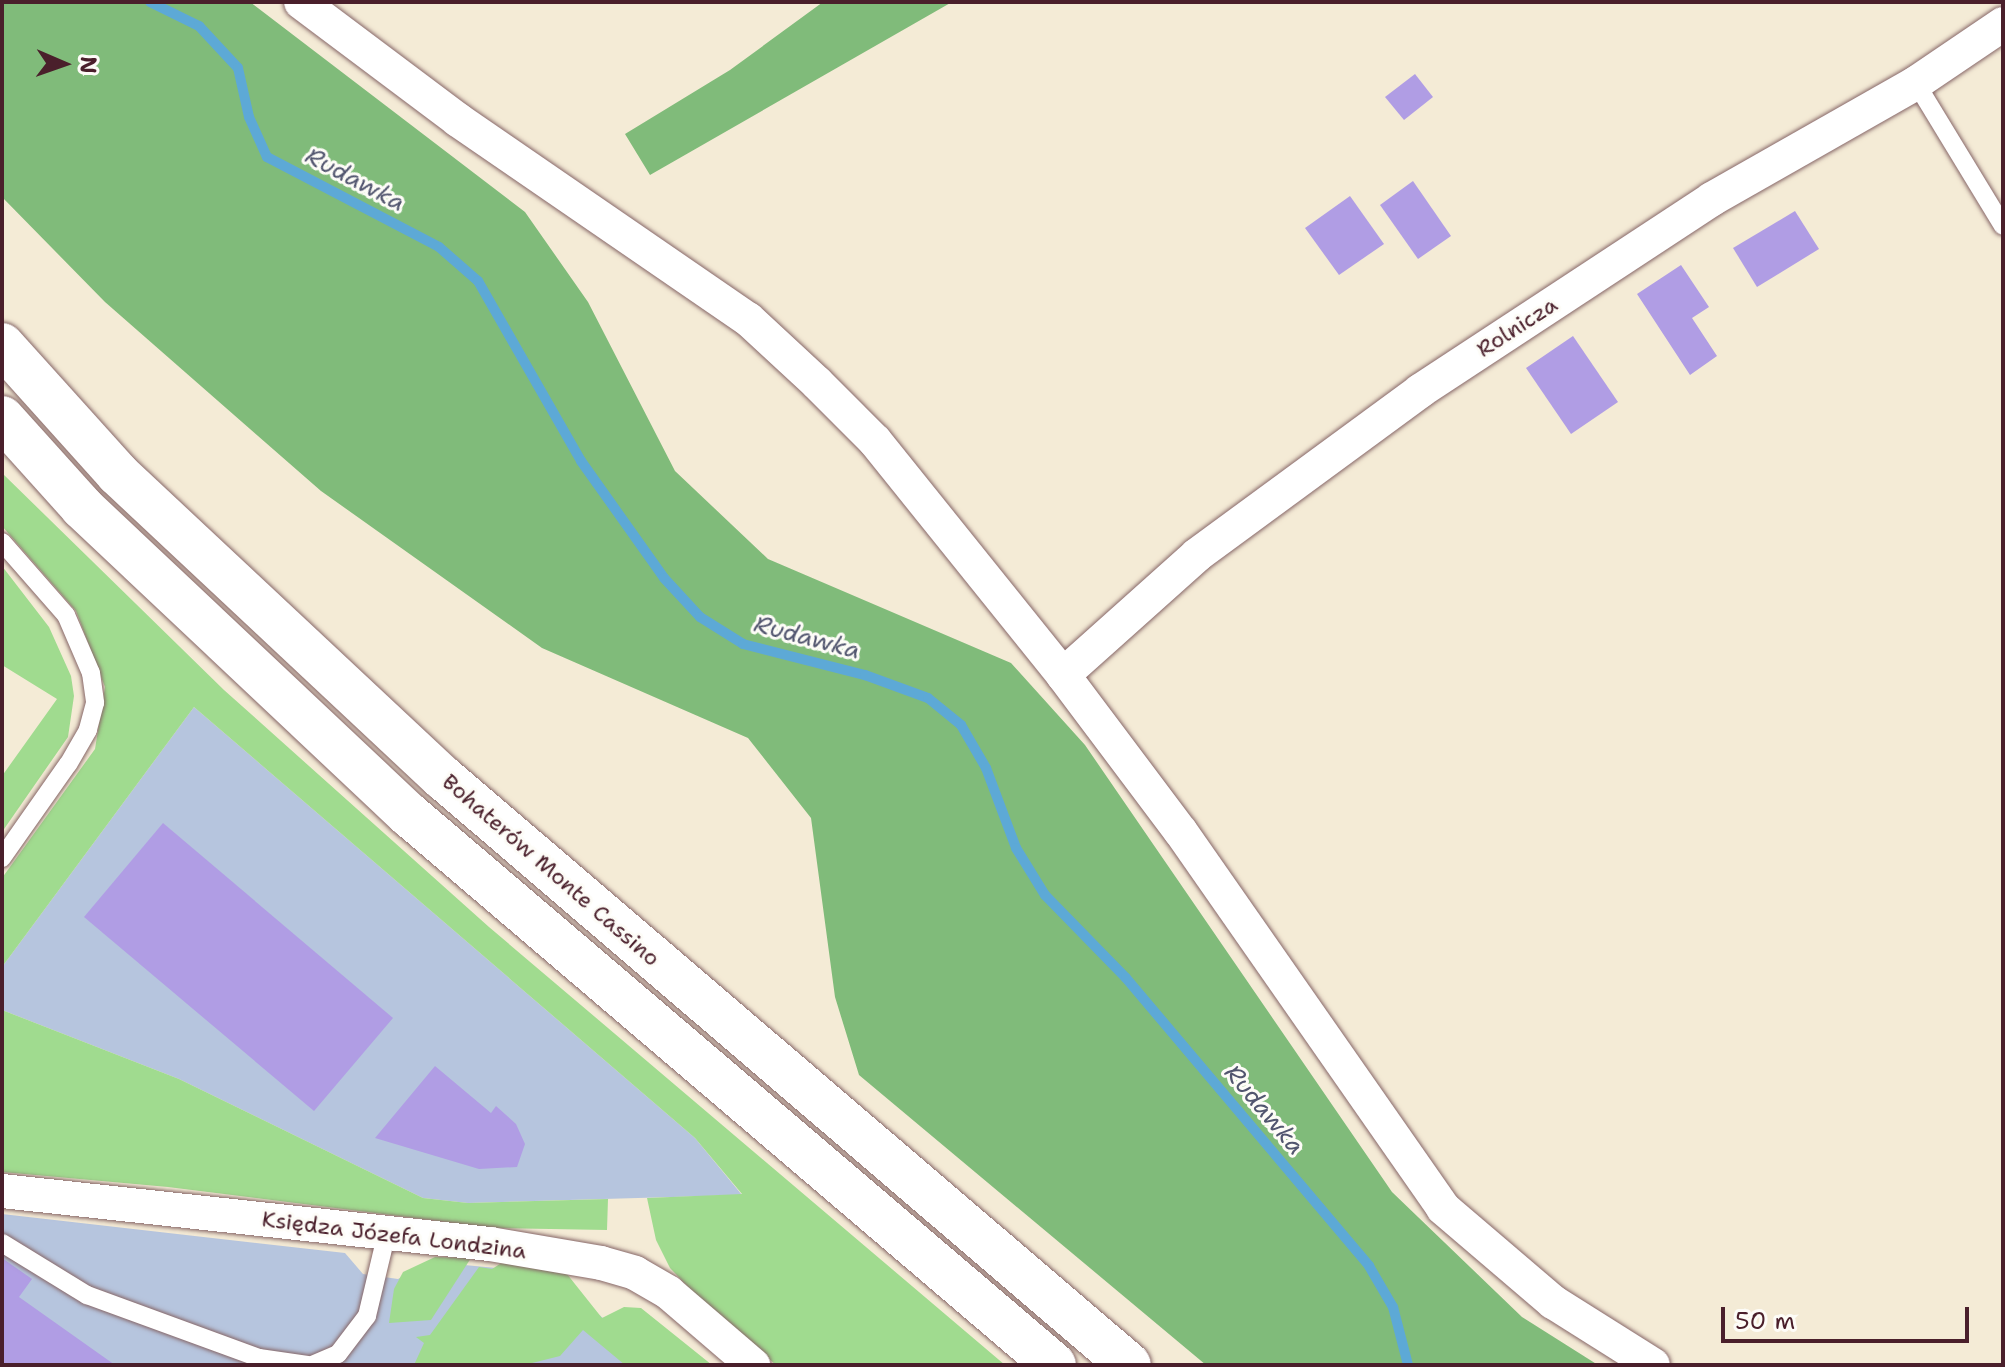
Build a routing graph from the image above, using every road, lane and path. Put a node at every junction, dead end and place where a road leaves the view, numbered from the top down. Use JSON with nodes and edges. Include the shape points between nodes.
{"nodes":[{"id":1,"x":301,"y":2,"type":"edge"},
{"id":2,"x":2003,"y":24,"type":"edge"},
{"id":3,"x":1916,"y":83,"type":"junction"},
{"id":4,"x":2003,"y":226,"type":"edge"},
{"id":5,"x":2,"y":345,"type":"edge"},
{"id":6,"x":2,"y":418,"type":"edge"},
{"id":7,"x":2,"y":542,"type":"edge"},
{"id":8,"x":1063,"y":675,"type":"junction"},
{"id":9,"x":2,"y":858,"type":"edge"},
{"id":10,"x":2,"y":1191,"type":"edge"},
{"id":11,"x":387,"y":1232,"type":"junction"},
{"id":12,"x":2,"y":1243,"type":"edge"},
{"id":13,"x":310,"y":1365,"type":"edge"},
{"id":14,"x":753,"y":1365,"type":"edge"},
{"id":15,"x":1054,"y":1365,"type":"edge"},
{"id":16,"x":1129,"y":1365,"type":"edge"},
{"id":17,"x":1653,"y":1365,"type":"edge"}],
"edges":[{"from":1,"to":8,"type":"street","via":[[458,120],[748,319],[875,441]]},
{"from":2,"to":3,"type":"street","name":"Rolnicza"},
{"from":3,"to":4,"type":"lane"},
{"from":3,"to":8,"type":"street","name":"Rolnicza","via":[[1712,199],[1420,391],[1197,555]]},
{"from":5,"to":16,"type":"highway","name":"Bohaterów Monte Cassino","via":[[118,474],[442,777]]},
{"from":6,"to":15,"type":"highway","via":[[82,507],[408,814]]},
{"from":7,"to":9,"type":"lane","via":[[66,615],[91,673],[95,703],[88,730],[68,764]]},
{"from":8,"to":17,"type":"street","via":[[1181,832],[1443,1208],[1553,1302]]},
{"from":10,"to":11,"type":"street","name":"Księdza Józefa Londzina"},
{"from":11,"to":13,"type":"lane","via":[[367,1316],[338,1354]]},
{"from":11,"to":14,"type":"street","name":"Księdza Józefa Londzina","via":[[490,1244],[635,1273],[669,1293]]},
{"from":12,"to":13,"type":"lane","via":[[87,1295],[259,1358]]}]}
